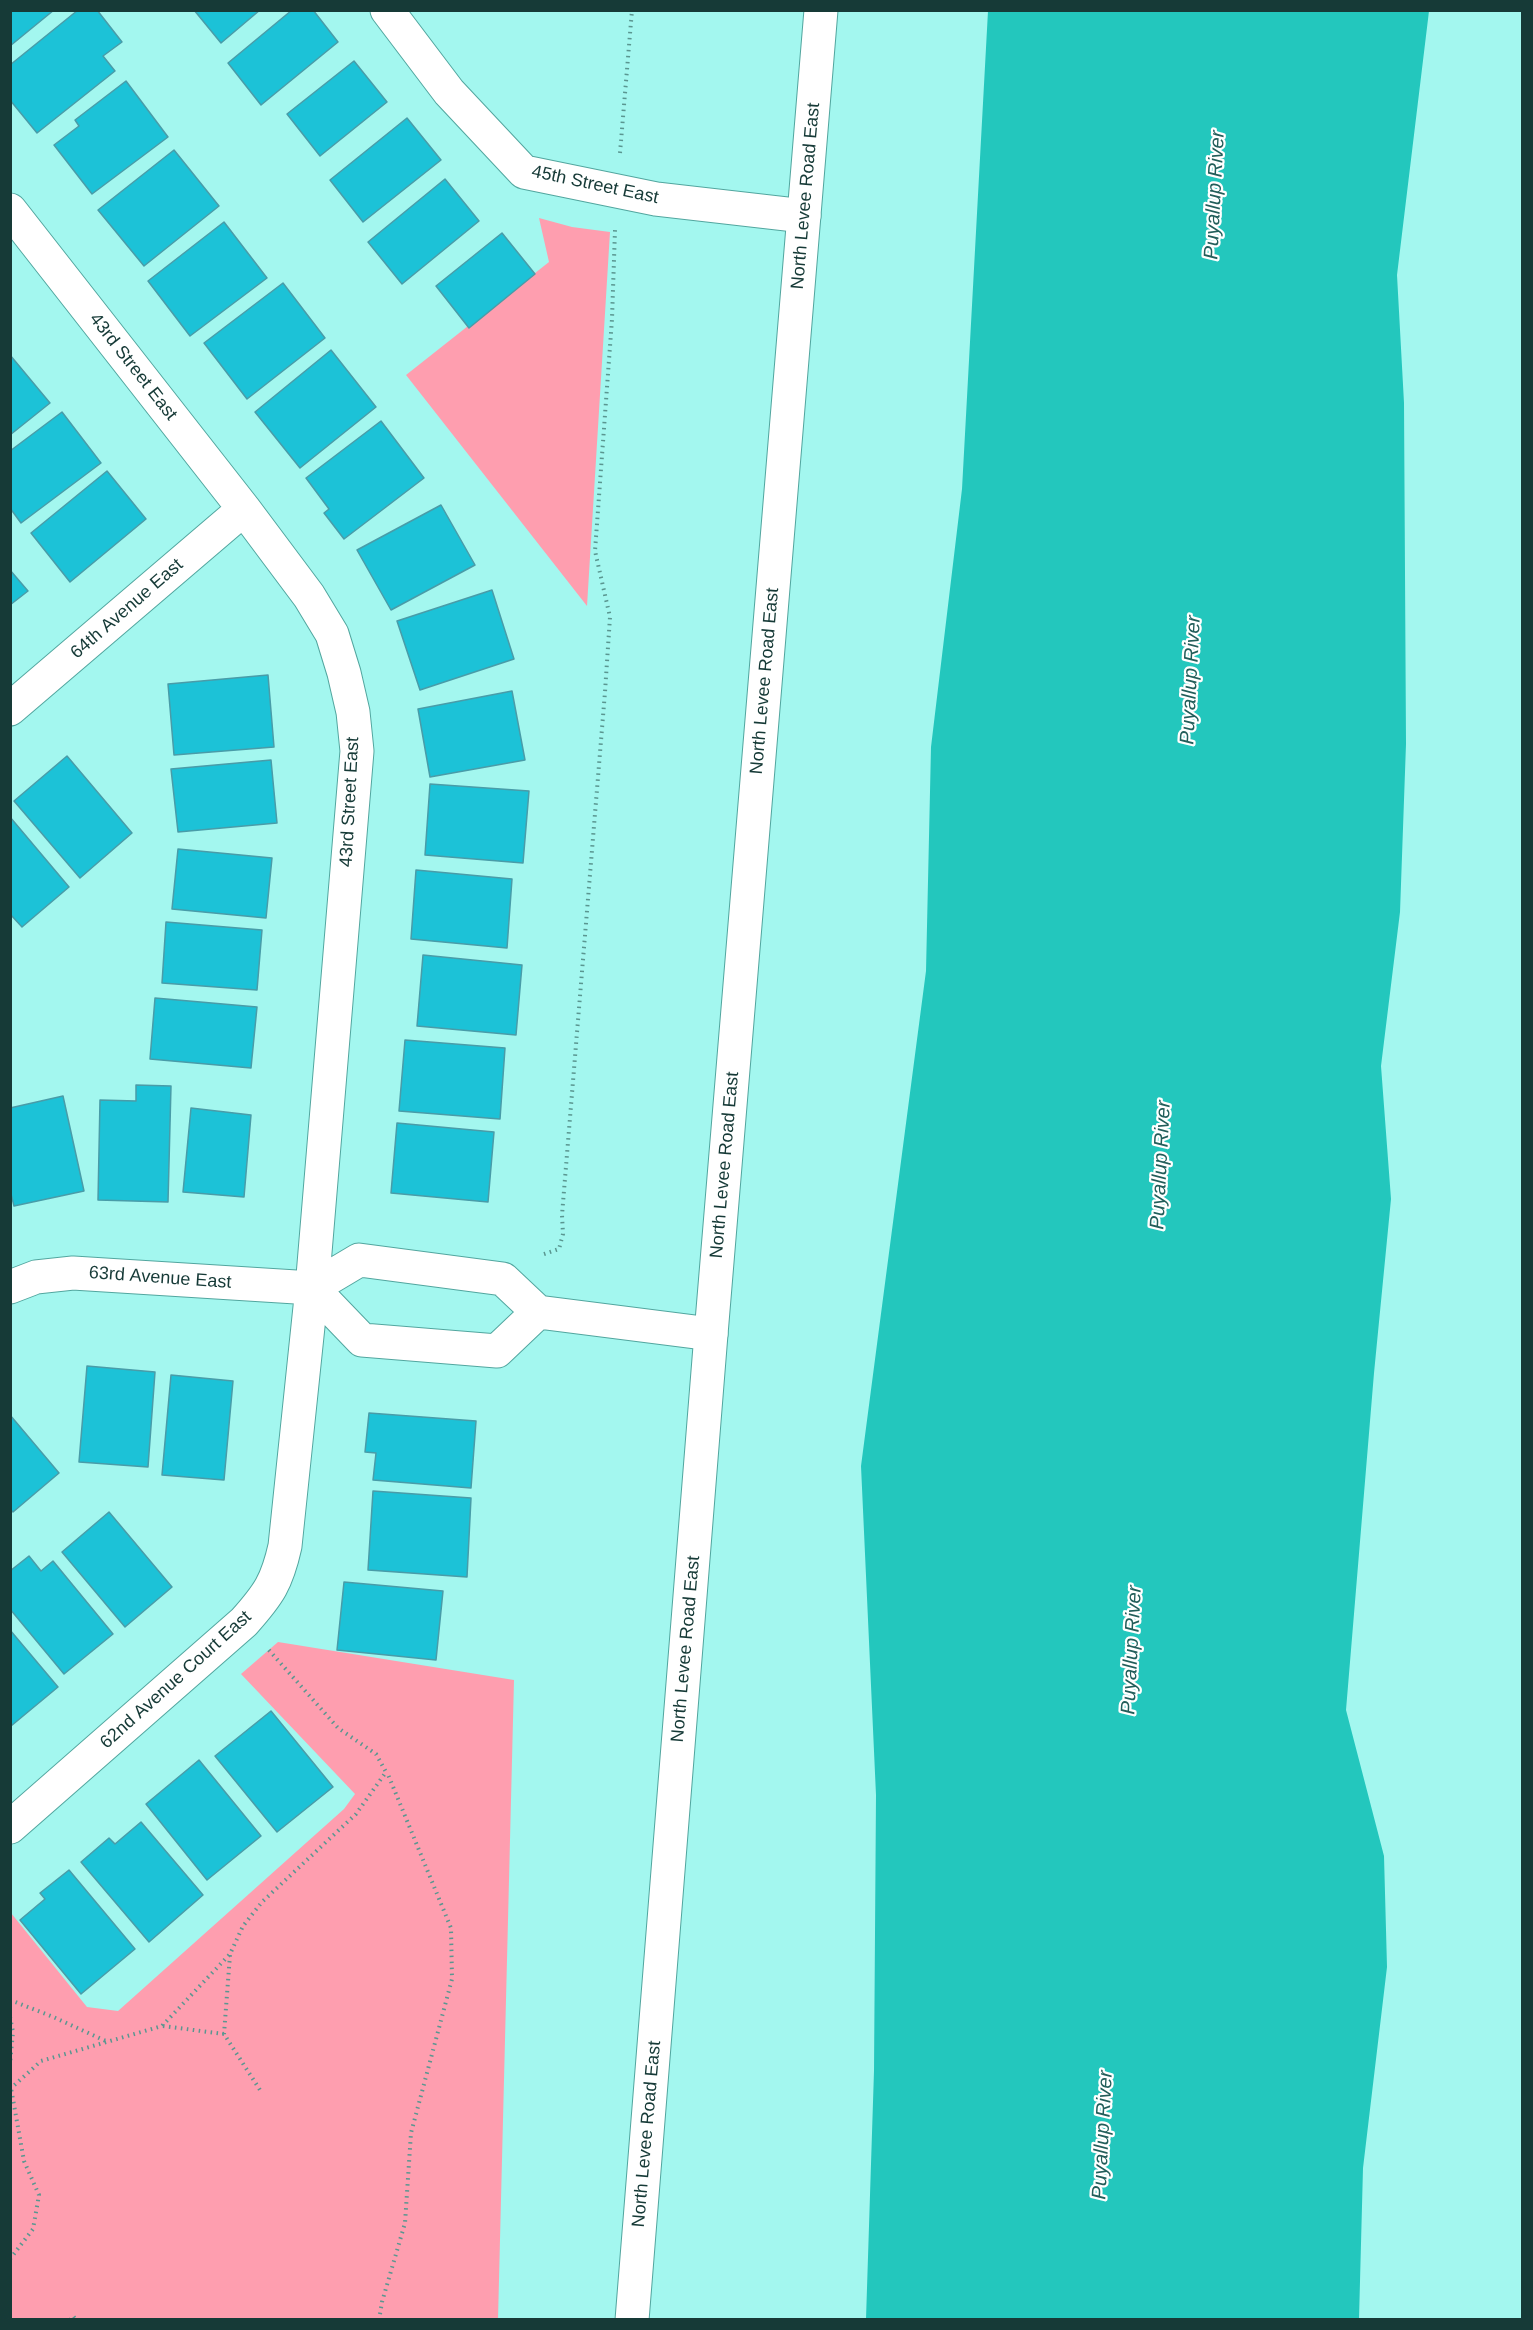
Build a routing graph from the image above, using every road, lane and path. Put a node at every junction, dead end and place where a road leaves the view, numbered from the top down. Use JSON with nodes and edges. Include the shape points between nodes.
{"nodes":[{"id":1,"x":387,"y":10,"type":"edge"},
{"id":2,"x":632,"y":10,"type":"edge"},
{"id":3,"x":821,"y":10,"type":"edge"},
{"id":4,"x":616,"y":190,"type":"junction"},
{"id":5,"x":10,"y":210,"type":"edge"},
{"id":6,"x":804,"y":216,"type":"junction"},
{"id":7,"x":244,"y":509,"type":"junction"},
{"id":8,"x":10,"y":709,"type":"edge"},
{"id":9,"x":544,"y":1254,"type":"dead end"},
{"id":10,"x":10,"y":1287,"type":"edge"},
{"id":11,"x":312,"y":1288,"type":"junction"},
{"id":12,"x":538,"y":1312,"type":"junction"},
{"id":13,"x":711,"y":1334,"type":"junction"},
{"id":14,"x":244,"y":1622,"type":"junction"},
{"id":15,"x":387,"y":1772,"type":"junction"},
{"id":16,"x":10,"y":1827,"type":"edge"},
{"id":17,"x":230,"y":1954,"type":"junction"},
{"id":18,"x":10,"y":2000,"type":"edge"},
{"id":19,"x":10,"y":2017,"type":"edge"},
{"id":20,"x":162,"y":2026,"type":"junction"},
{"id":21,"x":224,"y":2034,"type":"junction"},
{"id":22,"x":109,"y":2043,"type":"junction"},
{"id":23,"x":10,"y":2064,"type":"edge"},
{"id":24,"x":11,"y":2088,"type":"edge"},
{"id":25,"x":260,"y":2090,"type":"dead end"},
{"id":26,"x":10,"y":2259,"type":"edge"},
{"id":27,"x":70,"y":2319,"type":"edge"},
{"id":28,"x":76,"y":2319,"type":"edge"},
{"id":29,"x":379,"y":2319,"type":"edge"},
{"id":30,"x":632,"y":2319,"type":"edge"}],
"edges":[{"from":1,"to":4,"type":"street","name":"45th Street East","via":[[449,92],[524,172]]},
{"from":2,"to":4,"type":"path"},
{"from":3,"to":6,"type":"street","name":"North Levee Road East"},
{"from":4,"to":6,"type":"street","name":"45th Street East"},
{"from":4,"to":9,"type":"path","via":[[612,319],[595,551],[610,617],[606,681],[563,1234],[559,1249]]},
{"from":5,"to":7,"type":"street","name":"43rd Street East"},
{"from":6,"to":13,"type":"street","name":"North Levee Road East"},
{"from":7,"to":8,"type":"street","name":"64th Avenue East"},
{"from":7,"to":11,"type":"street","name":"43rd Street East","via":[[309,596],[332,634],[353,712],[357,752]]},
{"from":10,"to":11,"type":"street","name":"63rd Avenue East","via":[[36,1277],[73,1273]]},
{"from":11,"to":12,"type":"street","via":[[359,1260],[503,1279]]},
{"from":11,"to":12,"type":"street","via":[[362,1340],[496,1351]]},
{"from":11,"to":14,"type":"street","name":"62nd Avenue Court East","via":[[285,1546],[278,1574],[263,1601]]},
{"from":12,"to":13,"type":"street"},
{"from":13,"to":30,"type":"street","name":"North Levee Road East"},
{"from":14,"to":15,"type":"path","via":[[338,1728],[376,1754]]},
{"from":14,"to":16,"type":"street","name":"62nd Avenue Court East"},
{"from":15,"to":17,"type":"path","via":[[356,1814],[262,1902],[243,1926]]},
{"from":15,"to":29,"type":"path","via":[[451,1928],[452,1979],[411,2133],[405,2223]]},
{"from":17,"to":20,"type":"path"},
{"from":17,"to":21,"type":"path"},
{"from":18,"to":22,"type":"path"},
{"from":19,"to":23,"type":"path"},
{"from":20,"to":21,"type":"path"},
{"from":20,"to":22,"type":"path"},
{"from":21,"to":25,"type":"path"},
{"from":22,"to":24,"type":"path","via":[[41,2061]]},
{"from":24,"to":26,"type":"path","via":[[24,2161],[39,2195],[33,2229]]},
{"from":27,"to":28,"type":"path"}]}
